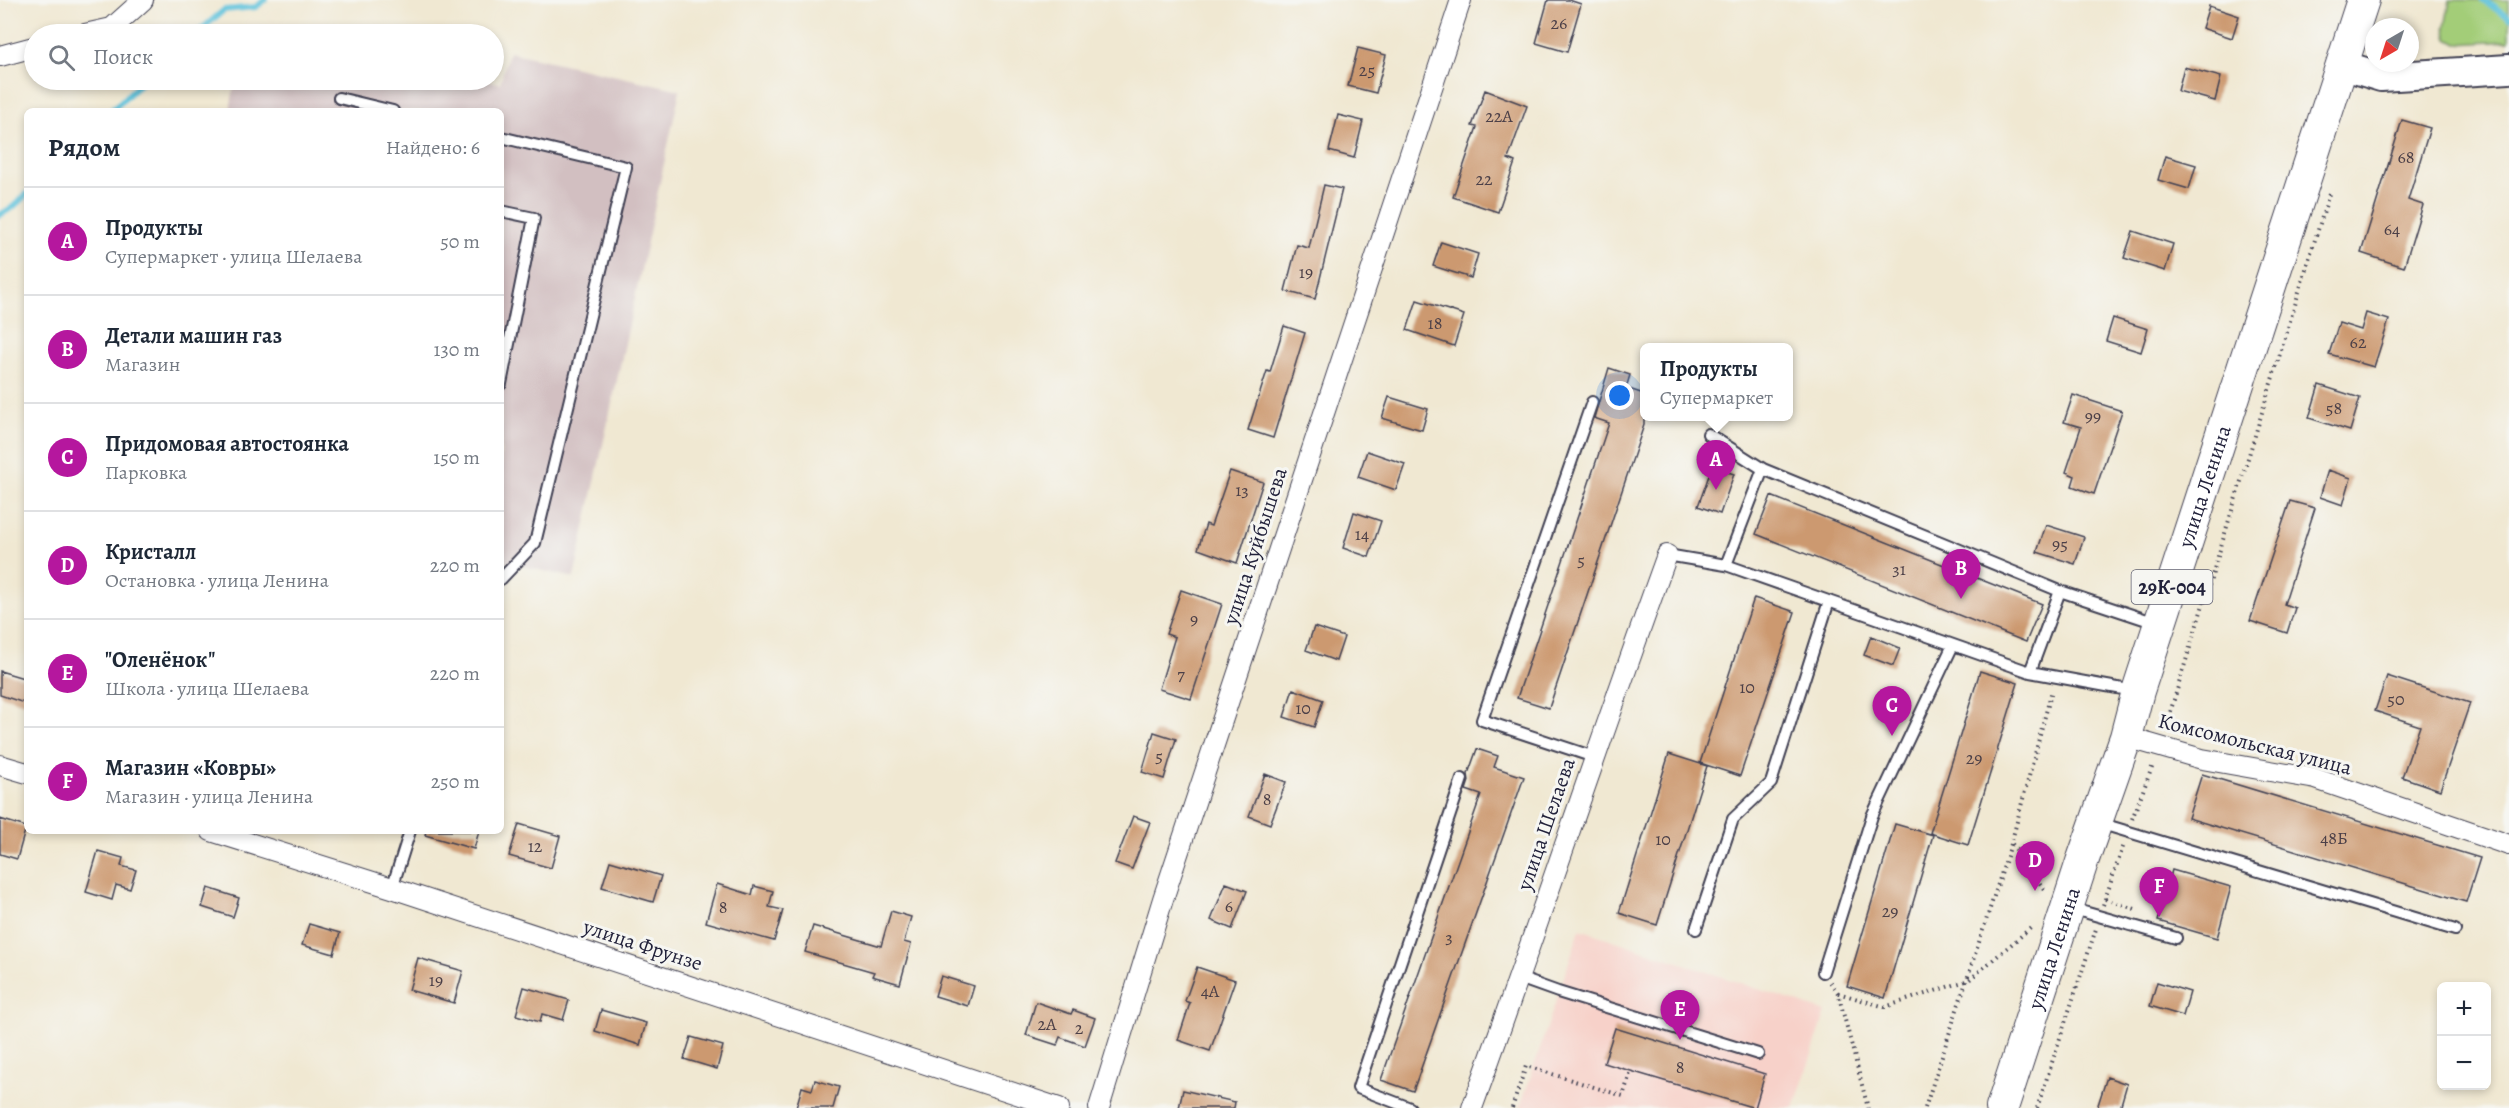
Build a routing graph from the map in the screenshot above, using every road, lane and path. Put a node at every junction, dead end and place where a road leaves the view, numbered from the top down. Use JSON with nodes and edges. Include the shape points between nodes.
{"nodes":[{"id":1,"x":143,"y":0,"type":"edge"},
{"id":2,"x":1461,"y":0,"type":"edge"},
{"id":3,"x":2363,"y":0,"type":"edge"},
{"id":4,"x":116,"y":24,"type":"edge"},
{"id":5,"x":24,"y":50,"type":"edge"},
{"id":6,"x":0,"y":56,"type":"edge"},
{"id":7,"x":2342,"y":65,"type":"junction"},
{"id":8,"x":2509,"y":69,"type":"edge"},
{"id":9,"x":339,"y":98,"type":"dead end"},
{"id":10,"x":381,"y":108,"type":"edge"},
{"id":11,"x":504,"y":138,"type":"edge"},
{"id":12,"x":2330,"y":191,"type":"dead end"},
{"id":13,"x":504,"y":212,"type":"edge"},
{"id":14,"x":504,"y":369,"type":"edge"},
{"id":15,"x":1592,"y":402,"type":"dead end"},
{"id":16,"x":1708,"y":434,"type":"dead end"},
{"id":17,"x":1763,"y":469,"type":"junction"},
{"id":18,"x":1667,"y":555,"type":"joint"},
{"id":19,"x":1726,"y":565,"type":"junction"},
{"id":20,"x":504,"y":576,"type":"edge"},
{"id":21,"x":2060,"y":591,"type":"junction"},
{"id":22,"x":1829,"y":601,"type":"junction"},
{"id":23,"x":2160,"y":624,"type":"junction"},
{"id":24,"x":1953,"y":645,"type":"junction"},
{"id":25,"x":2030,"y":672,"type":"junction"},
{"id":26,"x":2055,"y":675,"type":"junction"},
{"id":27,"x":2138,"y":691,"type":"junction"},
{"id":28,"x":2126,"y":737,"type":"junction"},
{"id":29,"x":2160,"y":746,"type":"junction"},
{"id":30,"x":1594,"y":757,"type":"junction"},
{"id":31,"x":0,"y":765,"type":"edge"},
{"id":32,"x":24,"y":772,"type":"edge"},
{"id":33,"x":1462,"y":779,"type":"dead end"},
{"id":34,"x":2096,"y":822,"type":"junction"},
{"id":35,"x":2128,"y":831,"type":"junction"},
{"id":36,"x":221,"y":834,"type":"edge"},
{"id":37,"x":409,"y":834,"type":"edge"},
{"id":38,"x":2011,"y":844,"type":"junction"},
{"id":39,"x":2509,"y":845,"type":"edge"},
{"id":40,"x":392,"y":888,"type":"junction"},
{"id":41,"x":2105,"y":899,"type":"junction"},
{"id":42,"x":2053,"y":904,"type":"junction"},
{"id":43,"x":2148,"y":913,"type":"dead end"},
{"id":44,"x":2100,"y":915,"type":"junction"},
{"id":45,"x":1696,"y":929,"type":"dead end"},
{"id":46,"x":2455,"y":930,"type":"dead end"},
{"id":47,"x":2176,"y":938,"type":"dead end"},
{"id":48,"x":1823,"y":972,"type":"joint"},
{"id":49,"x":1520,"y":978,"type":"junction"},
{"id":50,"x":1969,"y":980,"type":"junction"},
{"id":51,"x":1838,"y":993,"type":"junction"},
{"id":52,"x":1758,"y":1054,"type":"dead end"},
{"id":53,"x":1631,"y":1071,"type":"dead end"},
{"id":54,"x":1059,"y":1108,"type":"edge"},
{"id":55,"x":1099,"y":1108,"type":"edge"},
{"id":56,"x":1410,"y":1108,"type":"edge"},
{"id":57,"x":1472,"y":1108,"type":"edge"},
{"id":58,"x":1512,"y":1108,"type":"edge"},
{"id":59,"x":1868,"y":1108,"type":"edge"},
{"id":60,"x":1925,"y":1108,"type":"edge"},
{"id":61,"x":2002,"y":1108,"type":"edge"},
{"id":62,"x":2037,"y":1108,"type":"edge"}],
"edges":[{"from":1,"to":4,"type":"street"},
{"from":2,"to":55,"type":"street","name":"улица Куйбышева","via":[[1163,899]]},
{"from":3,"to":7,"type":"main road","name":"улица Ленина","number":"29К-004"},
{"from":5,"to":6,"type":"street"},
{"from":7,"to":8,"type":"main road","via":[[2381,77]]},
{"from":7,"to":23,"type":"main road","name":"улица Ленина","number":"29К-004"},
{"from":9,"to":10,"type":"lane"},
{"from":11,"to":20,"type":"lane","via":[[626,167],[535,543]]},
{"from":12,"to":29,"type":"path"},
{"from":13,"to":14,"type":"lane","via":[[534,218]]},
{"from":15,"to":30,"type":"lane","via":[[1482,720]]},
{"from":16,"to":17,"type":"lane"},
{"from":17,"to":19,"type":"lane"},
{"from":17,"to":21,"type":"lane"},
{"from":18,"to":19,"type":"lane"},
{"from":18,"to":30,"type":"street","name":"улица Шелаева"},
{"from":19,"to":22,"type":"lane"},
{"from":21,"to":23,"type":"lane"},
{"from":21,"to":25,"type":"lane"},
{"from":22,"to":24,"type":"lane"},
{"from":22,"to":45,"type":"lane","via":[[1771,783],[1733,819]]},
{"from":23,"to":27,"type":"main road","name":"улица Ленина","number":"29К-004"},
{"from":24,"to":25,"type":"lane"},
{"from":24,"to":48,"type":"lane","via":[[1872,816]]},
{"from":25,"to":26,"type":"lane"},
{"from":26,"to":27,"type":"lane"},
{"from":26,"to":38,"type":"path"},
{"from":27,"to":28,"type":"main road","name":"улица Ленина","number":"29К-004"},
{"from":28,"to":29,"type":"street","name":"Комсомольская улица"},
{"from":28,"to":34,"type":"main road","name":"улица Ленина","number":"29К-004"},
{"from":29,"to":35,"type":"path"},
{"from":29,"to":39,"type":"street","name":"Комсомольская улица","via":[[2202,759],[2316,779]]},
{"from":30,"to":49,"type":"street","name":"улица Шелаева"},
{"from":31,"to":32,"type":"street"},
{"from":33,"to":56,"type":"lane","via":[[1358,1088]]},
{"from":34,"to":35,"type":"lane"},
{"from":34,"to":42,"type":"main road","name":"улица Ленина","number":"29К-004"},
{"from":35,"to":41,"type":"path"},
{"from":35,"to":46,"type":"lane"},
{"from":36,"to":40,"type":"street","name":"улица Фрунзе"},
{"from":37,"to":40,"type":"lane"},
{"from":38,"to":42,"type":"path"},
{"from":38,"to":50,"type":"path"},
{"from":40,"to":54,"type":"street","name":"улица Фрунзе"},
{"from":41,"to":43,"type":"path"},
{"from":41,"to":44,"type":"path"},
{"from":42,"to":44,"type":"lane"},
{"from":42,"to":50,"type":"path"},
{"from":42,"to":61,"type":"main road","name":"улица Ленина","number":"29К-004"},
{"from":44,"to":47,"type":"lane"},
{"from":44,"to":62,"type":"path"},
{"from":48,"to":51,"type":"path"},
{"from":49,"to":52,"type":"lane"},
{"from":49,"to":57,"type":"street","name":"улица Шелаева"},
{"from":50,"to":51,"type":"path","via":[[1885,1007]]},
{"from":50,"to":60,"type":"path"},
{"from":51,"to":59,"type":"path"},
{"from":53,"to":58,"type":"path","via":[[1623,1096],[1526,1066]]}]}
